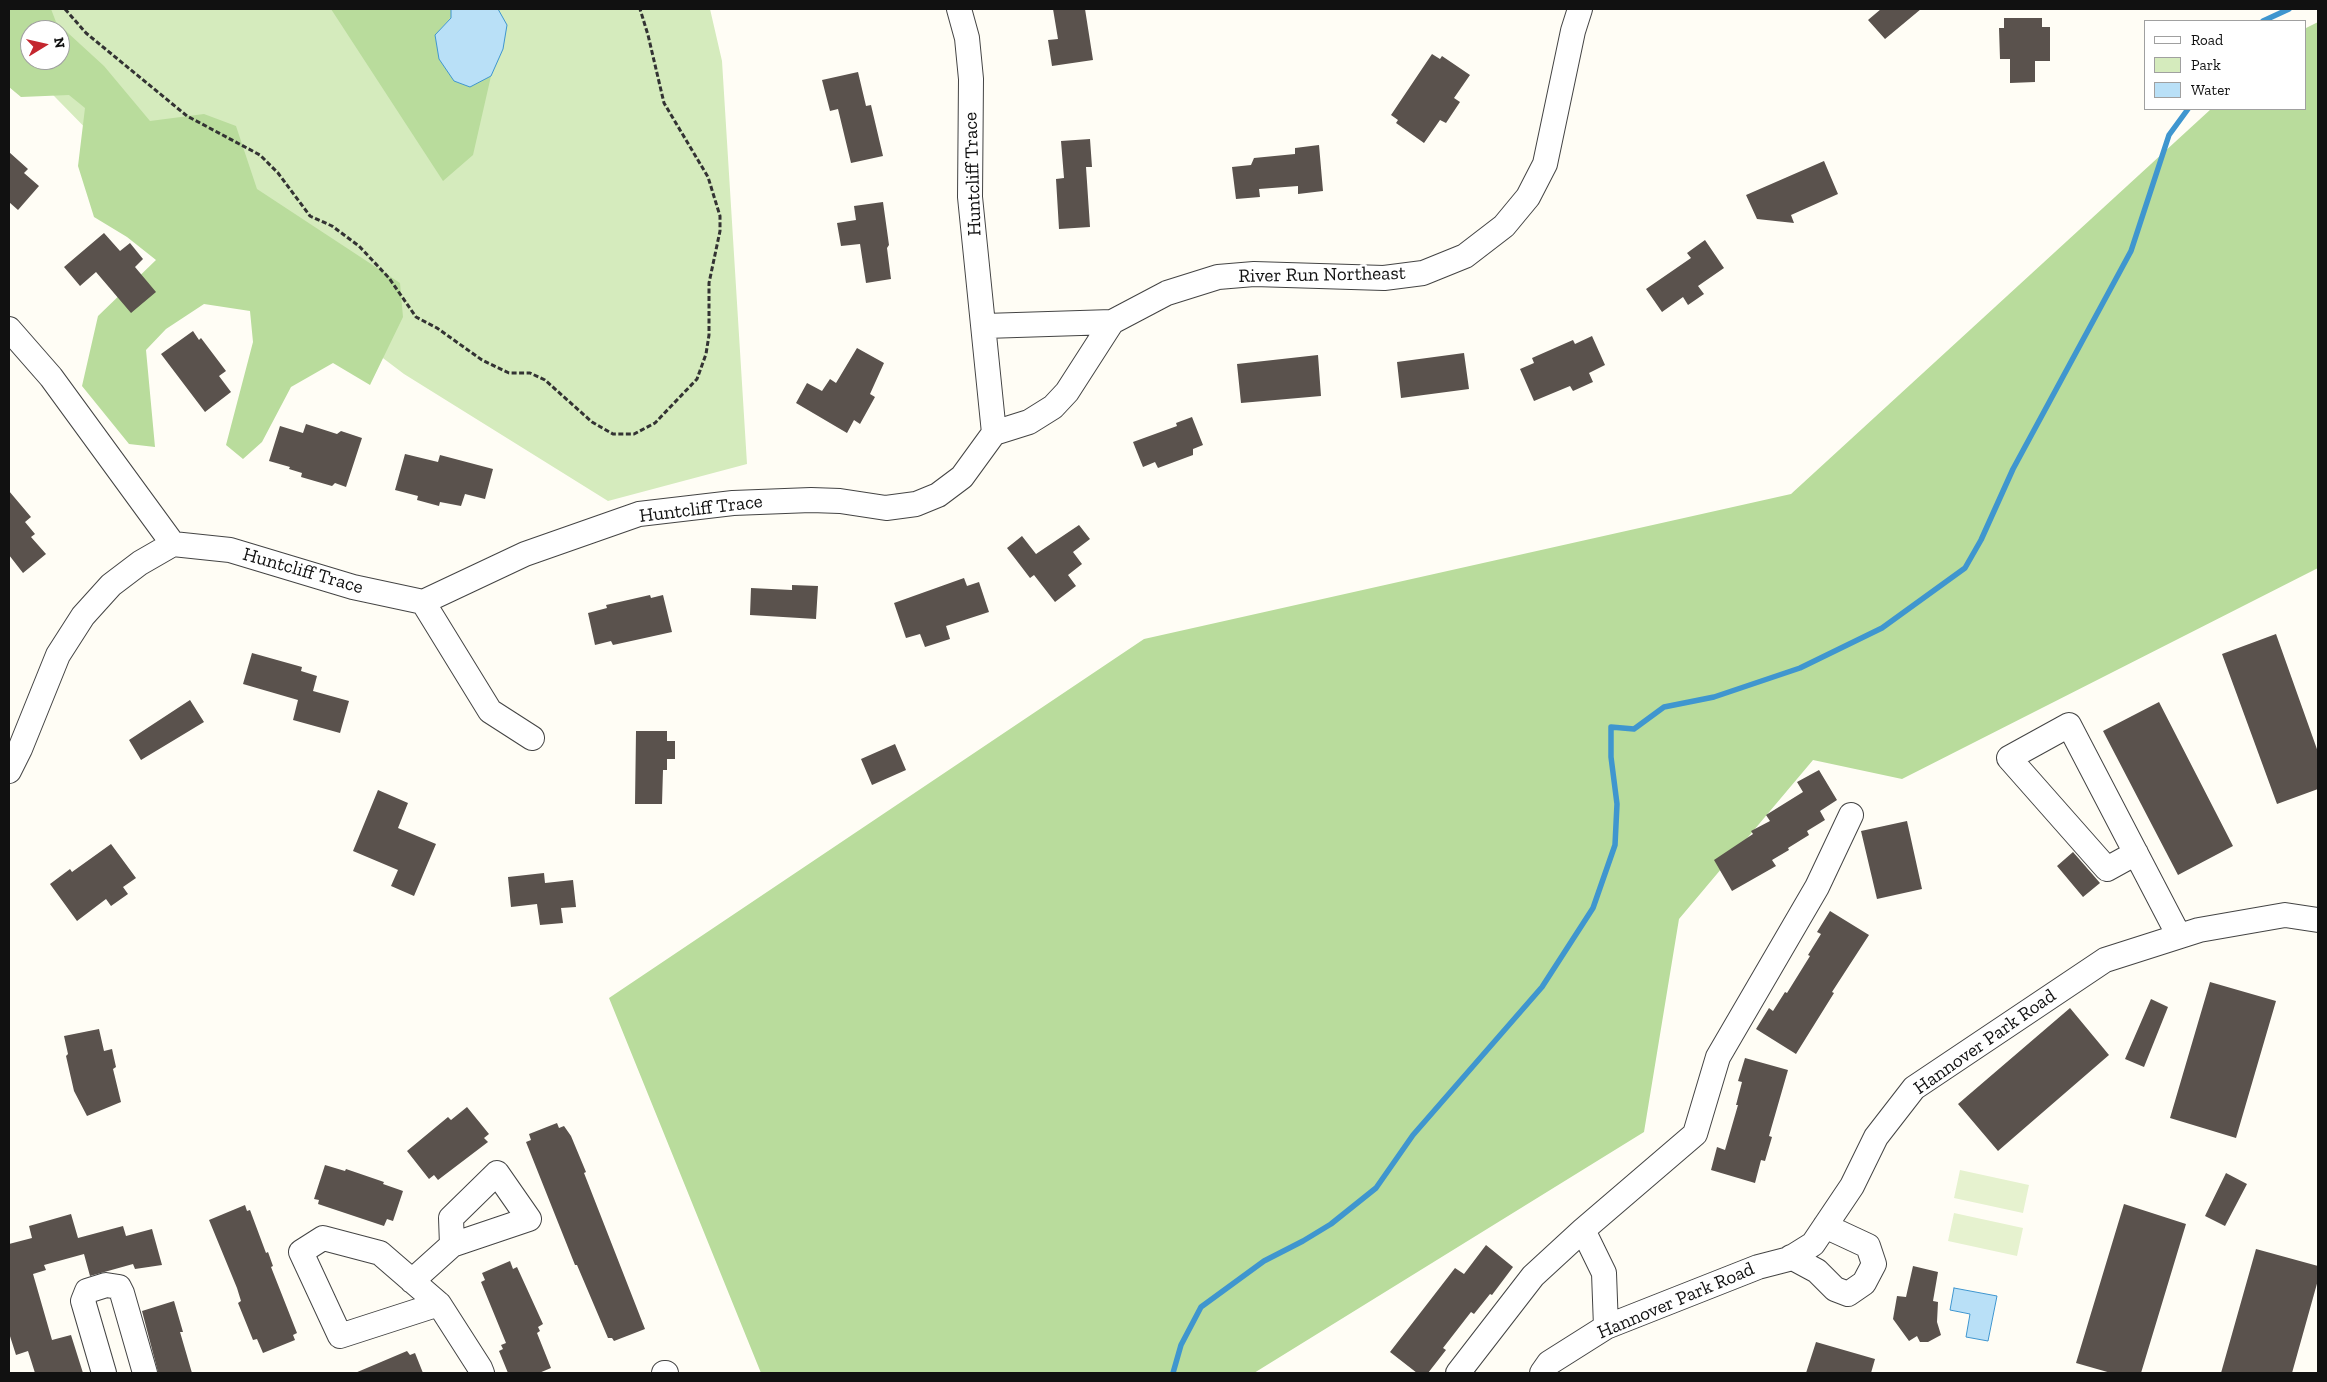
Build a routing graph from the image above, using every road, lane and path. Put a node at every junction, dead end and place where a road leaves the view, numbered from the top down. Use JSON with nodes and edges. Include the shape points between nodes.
{"nodes":[{"id":1,"x":65,"y":9,"type":"edge"},
{"id":2,"x":640,"y":9,"type":"edge"},
{"id":3,"x":959,"y":9,"type":"edge"},
{"id":4,"x":1580,"y":9,"type":"edge"},
{"id":5,"x":1112,"y":322,"type":"junction"},
{"id":6,"x":985,"y":326,"type":"junction"},
{"id":7,"x":9,"y":329,"type":"edge"},
{"id":8,"x":994,"y":433,"type":"junction"},
{"id":9,"x":173,"y":544,"type":"junction"},
{"id":10,"x":424,"y":602,"type":"junction"},
{"id":11,"x":532,"y":738,"type":"dead end"},
{"id":12,"x":9,"y":771,"type":"edge"},
{"id":13,"x":1851,"y":815,"type":"dead end"},
{"id":14,"x":2136,"y":853,"type":"junction"},
{"id":15,"x":2318,"y":920,"type":"edge"},
{"id":16,"x":2189,"y":933,"type":"junction"},
{"id":17,"x":1825,"y":1226,"type":"junction"},
{"id":18,"x":1584,"y":1230,"type":"junction"},
{"id":19,"x":452,"y":1246,"type":"dead end"},
{"id":20,"x":1791,"y":1257,"type":"junction"},
{"id":21,"x":412,"y":1281,"type":"junction"},
{"id":22,"x":439,"y":1304,"type":"junction"},
{"id":23,"x":1606,"y":1327,"type":"junction"},
{"id":24,"x":104,"y":1373,"type":"edge"},
{"id":25,"x":145,"y":1373,"type":"edge"},
{"id":26,"x":482,"y":1373,"type":"edge"},
{"id":27,"x":1458,"y":1373,"type":"edge"},
{"id":28,"x":1542,"y":1373,"type":"edge"}],
"edges":[{"from":1,"to":2,"type":"path","via":[[86,33],[187,116],[260,155],[278,173],[310,216],[332,226],[360,246],[416,317],[509,374],[530,373],[545,380],[592,422],[613,434],[634,434],[655,423],[697,379],[709,335],[709,283],[720,231],[720,216],[708,177],[664,103]]},
{"from":3,"to":6,"type":"street","name":"Huntcliff Trace","via":[[967,38],[971,79],[970,197]]},
{"from":4,"to":5,"type":"street","name":"River Run Northeast","via":[[1545,164],[1528,197],[1504,226],[1465,256],[1423,272],[1384,278],[1254,274],[1218,277],[1167,292]]},
{"from":5,"to":6,"type":"street","name":"River Run Northeast"},
{"from":5,"to":8,"type":"street","name":"River Run Northeast","via":[[1053,407],[1029,422]]},
{"from":6,"to":8,"type":"street","name":"Huntcliff Trace"},
{"from":7,"to":9,"type":"street","via":[[51,376]]},
{"from":8,"to":10,"type":"street","name":"Huntcliff Trace","via":[[962,477],[938,495],[916,504],[886,508],[840,501],[801,500],[733,503],[639,514],[525,554]]},
{"from":9,"to":10,"type":"street","name":"Huntcliff Trace","via":[[230,550],[353,587]]},
{"from":9,"to":12,"type":"street","via":[[111,585],[83,616],[58,655]]},
{"from":10,"to":11,"type":"street","via":[[490,711]]},
{"from":13,"to":18,"type":"street","via":[[1818,886],[1718,1058],[1695,1134]]},
{"from":14,"to":14,"type":"street","via":[[2069,725],[2009,758],[2107,869]]},
{"from":14,"to":16,"type":"street"},
{"from":15,"to":16,"type":"street","name":"Hannover Park Road","via":[[2285,915]]},
{"from":16,"to":17,"type":"street","name":"Hannover Park Road","via":[[2105,960],[1914,1088],[1876,1137],[1852,1186]]},
{"from":17,"to":20,"type":"street","name":"Hannover Park Road","via":[[1813,1244]]},
{"from":17,"to":20,"type":"street","via":[[1868,1246],[1874,1264],[1864,1283],[1848,1294],[1841,1292],[1817,1271]]},
{"from":18,"to":23,"type":"street","via":[[1604,1273]]},
{"from":18,"to":27,"type":"street","via":[[1534,1276]]},
{"from":19,"to":21,"type":"street"},
{"from":20,"to":23,"type":"street","name":"Hannover Park Road"},
{"from":21,"to":22,"type":"street"},
{"from":21,"to":22,"type":"street","via":[[380,1253],[333,1240],[323,1238],[301,1252],[340,1336]]},
{"from":22,"to":26,"type":"street"},
{"from":23,"to":28,"type":"street","name":"Hannover Park Road","via":[[1549,1363]]},
{"from":24,"to":25,"type":"street","via":[[83,1301],[87,1291],[106,1285],[119,1288],[122,1293]]}]}
